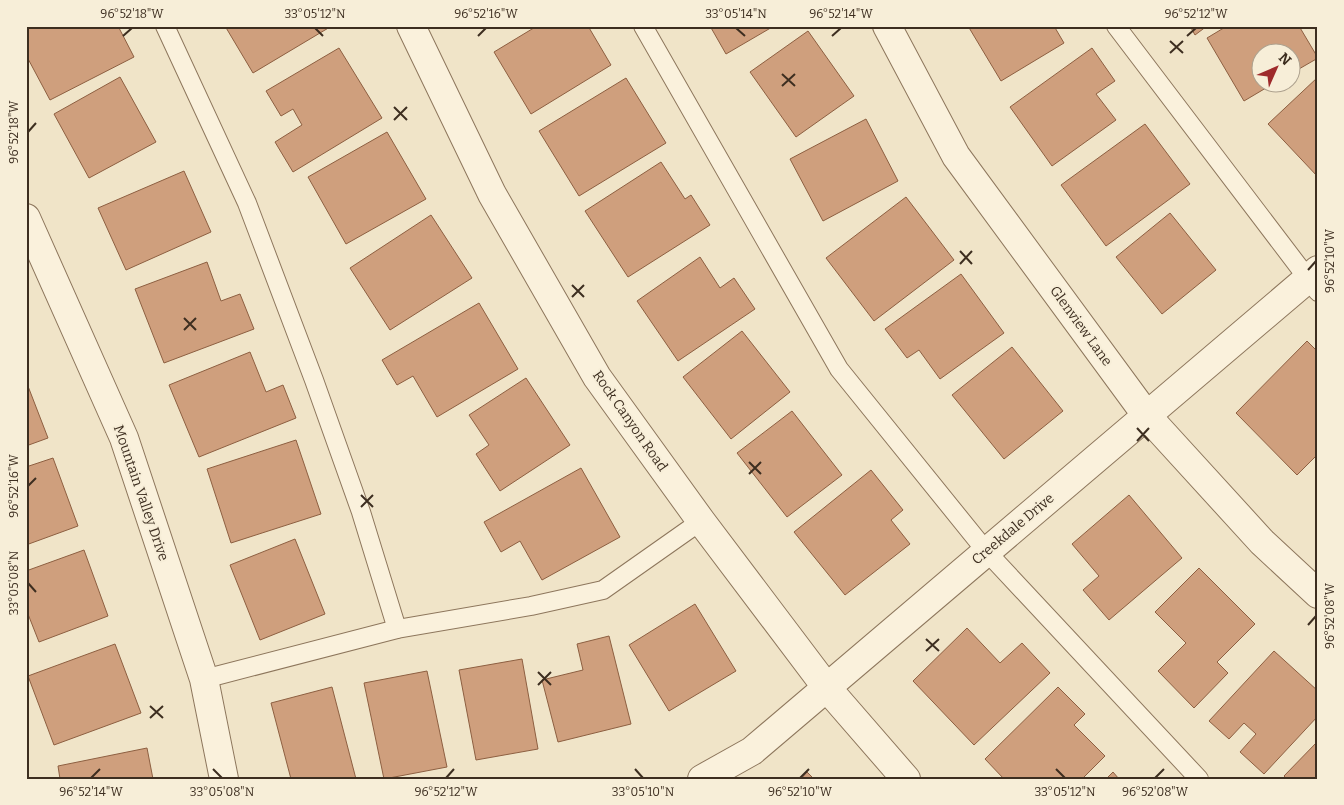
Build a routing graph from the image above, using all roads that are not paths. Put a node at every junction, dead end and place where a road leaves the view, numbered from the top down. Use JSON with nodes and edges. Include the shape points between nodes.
{"nodes":[{"id":1,"x":165,"y":26,"type":"edge"},
{"id":2,"x":411,"y":26,"type":"edge"},
{"id":3,"x":643,"y":26,"type":"edge"},
{"id":4,"x":887,"y":26,"type":"edge"},
{"id":5,"x":1116,"y":26,"type":"edge"},
{"id":6,"x":26,"y":218,"type":"edge"},
{"id":7,"x":1314,"y":281,"type":"edge"},
{"id":8,"x":1147,"y":416,"type":"junction"},
{"id":9,"x":701,"y":521,"type":"junction"},
{"id":10,"x":986,"y":551,"type":"junction"},
{"id":11,"x":1318,"y":594,"type":"edge"},
{"id":12,"x":397,"y":629,"type":"junction"},
{"id":13,"x":204,"y":680,"type":"junction"},
{"id":14,"x":827,"y":688,"type":"junction"},
{"id":15,"x":224,"y":779,"type":"edge"},
{"id":16,"x":702,"y":779,"type":"edge"},
{"id":17,"x":906,"y":779,"type":"edge"},
{"id":18,"x":1199,"y":779,"type":"edge"}],
"edges":[{"from":1,"to":12,"type":"lane","via":[[247,204],[314,380]]},
{"from":2,"to":9,"type":"street","name":"Rock Canyon Road","via":[[492,194],[597,378]]},
{"from":3,"to":10,"type":"lane","via":[[838,369]]},
{"from":4,"to":8,"type":"street","name":"Glenview Lane","via":[[956,156]]},
{"from":5,"to":7,"type":"lane"},
{"from":6,"to":13,"type":"street","name":"Mountain Valley Drive","via":[[124,438]]},
{"from":7,"to":8,"type":"street","name":"Creekdale Drive"},
{"from":8,"to":10,"type":"street","name":"Creekdale Drive"},
{"from":8,"to":11,"type":"street","name":"Glenview Lane","via":[[1262,542]]},
{"from":9,"to":12,"type":"lane","via":[[603,590]]},
{"from":9,"to":14,"type":"street","name":"Rock Canyon Road"},
{"from":10,"to":14,"type":"street","name":"Creekdale Drive"},
{"from":10,"to":18,"type":"lane"},
{"from":12,"to":13,"type":"lane"},
{"from":13,"to":15,"type":"street","name":"Mountain Valley Drive"},
{"from":14,"to":16,"type":"street","name":"Creekdale Drive","via":[[752,751]]},
{"from":14,"to":17,"type":"street","name":"Rock Canyon Road"}]}
